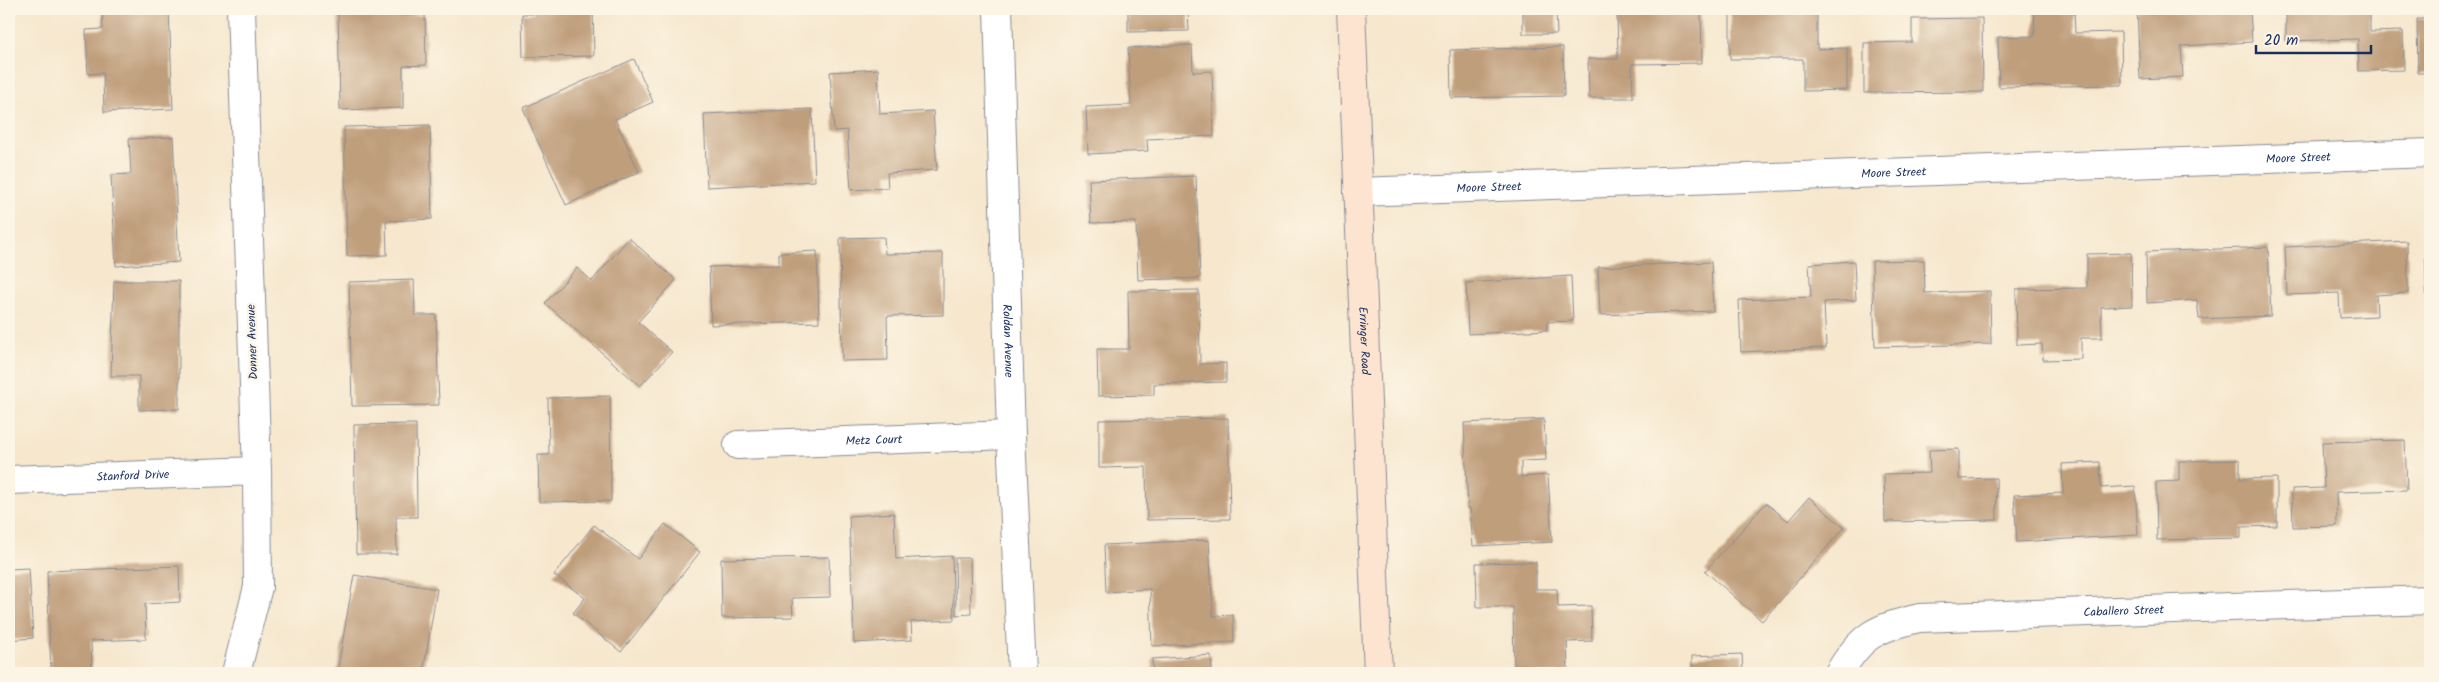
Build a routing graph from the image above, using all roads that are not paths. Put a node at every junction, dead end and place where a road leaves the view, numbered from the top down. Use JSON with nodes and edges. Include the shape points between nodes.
{"nodes":[{"id":1,"x":241,"y":9,"type":"edge"},
{"id":2,"x":998,"y":9,"type":"edge"},
{"id":3,"x":1351,"y":9,"type":"edge"},
{"id":4,"x":2430,"y":153,"type":"edge"},
{"id":5,"x":1358,"y":192,"type":"junction"},
{"id":6,"x":1011,"y":435,"type":"junction"},
{"id":7,"x":738,"y":445,"type":"dead end"},
{"id":8,"x":257,"y":471,"type":"junction"},
{"id":9,"x":9,"y":480,"type":"edge"},
{"id":10,"x":2430,"y":600,"type":"edge"},
{"id":11,"x":236,"y":673,"type":"edge"},
{"id":12,"x":1022,"y":673,"type":"edge"},
{"id":13,"x":1378,"y":673,"type":"edge"},
{"id":14,"x":1839,"y":673,"type":"edge"}],
"edges":[{"from":1,"to":8,"type":"street","name":"Donner Avenue"},
{"from":2,"to":6,"type":"street","name":"Roldan Avenue"},
{"from":3,"to":5,"type":"main road","name":"Erringer Road"},
{"from":4,"to":5,"type":"street","name":"Moore Street"},
{"from":5,"to":13,"type":"main road","name":"Erringer Road"},
{"from":6,"to":7,"type":"street","name":"Metz Court"},
{"from":6,"to":12,"type":"street","name":"Roldan Avenue"},
{"from":8,"to":9,"type":"street","name":"Stanford Drive"},
{"from":8,"to":11,"type":"street","name":"Donner Avenue","via":[[258,587]]},
{"from":10,"to":14,"type":"street","name":"Caballero Street","via":[[1919,618],[1884,627],[1854,648]]}]}
